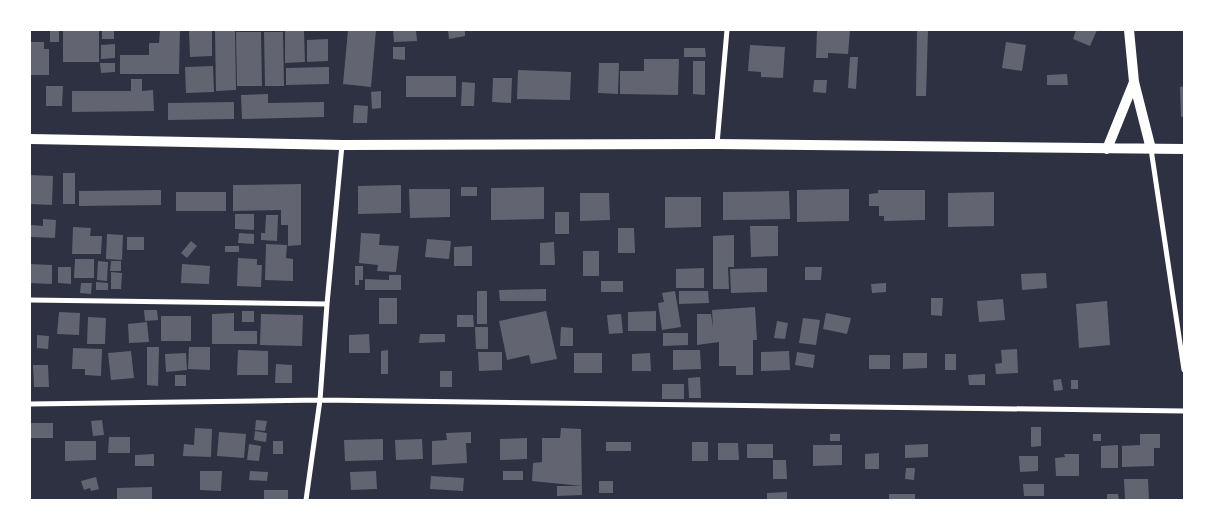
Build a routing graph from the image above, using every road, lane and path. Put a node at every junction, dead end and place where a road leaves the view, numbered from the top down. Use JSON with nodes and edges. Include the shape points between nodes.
{"nodes":[{"id":1,"x":727,"y":30,"type":"edge"},
{"id":2,"x":1128,"y":30,"type":"edge"},
{"id":3,"x":1134,"y":82,"type":"junction"},
{"id":4,"x":30,"y":139,"type":"edge"},
{"id":5,"x":717,"y":144,"type":"junction"},
{"id":6,"x":342,"y":145,"type":"junction"},
{"id":7,"x":1107,"y":149,"type":"junction"},
{"id":8,"x":1184,"y":149,"type":"edge"},
{"id":9,"x":1151,"y":150,"type":"junction"},
{"id":10,"x":30,"y":300,"type":"edge"},
{"id":11,"x":327,"y":304,"type":"junction"},
{"id":12,"x":1184,"y":370,"type":"edge"},
{"id":13,"x":320,"y":400,"type":"junction"},
{"id":14,"x":30,"y":404,"type":"edge"},
{"id":15,"x":1184,"y":411,"type":"edge"},
{"id":16,"x":306,"y":500,"type":"edge"}],
"edges":[{"from":1,"to":5,"type":"street"},
{"from":2,"to":3,"type":"main road"},
{"from":3,"to":7,"type":"main road"},
{"from":3,"to":9,"type":"main road"},
{"from":4,"to":6,"type":"main road"},
{"from":5,"to":6,"type":"main road"},
{"from":5,"to":7,"type":"main road"},
{"from":6,"to":11,"type":"street"},
{"from":7,"to":9,"type":"main road"},
{"from":8,"to":9,"type":"main road"},
{"from":9,"to":12,"type":"street"},
{"from":10,"to":11,"type":"street"},
{"from":11,"to":13,"type":"street"},
{"from":13,"to":14,"type":"street"},
{"from":13,"to":15,"type":"street"},
{"from":13,"to":16,"type":"street"}]}
